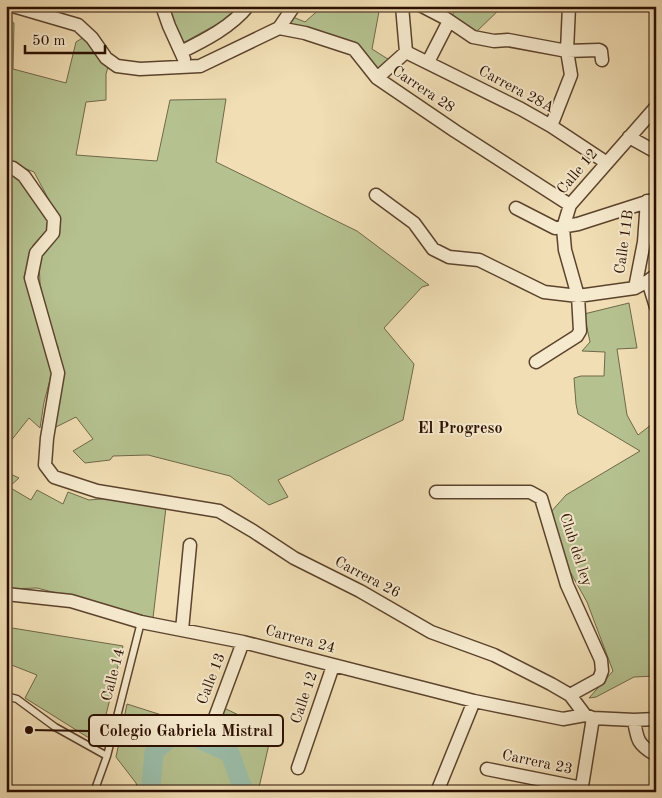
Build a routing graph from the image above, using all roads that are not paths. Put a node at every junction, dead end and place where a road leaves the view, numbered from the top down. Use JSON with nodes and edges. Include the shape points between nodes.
{"nodes":[{"id":1,"x":13,"y":6,"type":"edge"},
{"id":2,"x":162,"y":6,"type":"edge"},
{"id":3,"x":248,"y":6,"type":"edge"},
{"id":4,"x":294,"y":6,"type":"edge"},
{"id":5,"x":402,"y":6,"type":"edge"},
{"id":6,"x":422,"y":6,"type":"edge"},
{"id":7,"x":569,"y":6,"type":"edge"},
{"id":8,"x":449,"y":21,"type":"junction"},
{"id":9,"x":279,"y":28,"type":"junction"},
{"id":10,"x":567,"y":51,"type":"junction"},
{"id":11,"x":181,"y":52,"type":"junction"},
{"id":12,"x":406,"y":52,"type":"junction"},
{"id":13,"x":602,"y":60,"type":"dead end"},
{"id":14,"x":428,"y":62,"type":"junction"},
{"id":15,"x":186,"y":66,"type":"junction"},
{"id":16,"x":377,"y":78,"type":"junction"},
{"id":17,"x":656,"y":107,"type":"edge"},
{"id":18,"x":551,"y":126,"type":"junction"},
{"id":19,"x":629,"y":137,"type":"junction"},
{"id":20,"x":656,"y":152,"type":"edge"},
{"id":21,"x":607,"y":163,"type":"junction"},
{"id":22,"x":6,"y":167,"type":"edge"},
{"id":23,"x":376,"y":195,"type":"dead end"},
{"id":24,"x":652,"y":200,"type":"edge"},
{"id":25,"x":570,"y":205,"type":"junction"},
{"id":26,"x":516,"y":208,"type":"dead end"},
{"id":27,"x":564,"y":228,"type":"junction"},
{"id":28,"x":652,"y":278,"type":"edge"},
{"id":29,"x":635,"y":288,"type":"junction"},
{"id":30,"x":578,"y":296,"type":"junction"},
{"id":31,"x":656,"y":307,"type":"edge"},
{"id":32,"x":536,"y":362,"type":"dead end"},
{"id":33,"x":436,"y":492,"type":"dead end"},
{"id":34,"x":190,"y":544,"type":"dead end"},
{"id":35,"x":6,"y":594,"type":"edge"},
{"id":36,"x":141,"y":622,"type":"junction"},
{"id":37,"x":182,"y":630,"type":"junction"},
{"id":38,"x":244,"y":642,"type":"junction"},
{"id":39,"x":333,"y":666,"type":"junction"},
{"id":40,"x":570,"y":695,"type":"junction"},
{"id":41,"x":6,"y":696,"type":"edge"},
{"id":42,"x":474,"y":701,"type":"junction"},
{"id":43,"x":589,"y":716,"type":"junction"},
{"id":44,"x":656,"y":719,"type":"edge"},
{"id":45,"x":634,"y":720,"type":"junction"},
{"id":46,"x":211,"y":728,"type":"dead end"},
{"id":47,"x":656,"y":755,"type":"edge"},
{"id":48,"x":107,"y":756,"type":"junction"},
{"id":49,"x":298,"y":768,"type":"dead end"},
{"id":50,"x":487,"y":769,"type":"dead end"},
{"id":51,"x":581,"y":790,"type":"edge"},
{"id":52,"x":94,"y":792,"type":"edge"},
{"id":53,"x":437,"y":792,"type":"edge"}],
"edges":[{"from":1,"to":15,"type":"street","via":[[78,25],[117,66],[140,69]]},
{"from":2,"to":11,"type":"street"},
{"from":3,"to":11,"type":"street","via":[[207,39]]},
{"from":4,"to":9,"type":"street"},
{"from":5,"to":12,"type":"street"},
{"from":6,"to":8,"type":"street"},
{"from":7,"to":10,"type":"street"},
{"from":8,"to":10,"type":"street","via":[[473,37]]},
{"from":8,"to":14,"type":"street"},
{"from":9,"to":15,"type":"street","via":[[200,66]]},
{"from":9,"to":16,"type":"street","name":"Carrera 28","via":[[292,29],[354,49]]},
{"from":10,"to":13,"type":"street","via":[[600,50]]},
{"from":10,"to":18,"type":"street","via":[[571,75]]},
{"from":11,"to":15,"type":"street"},
{"from":12,"to":14,"type":"street","name":"Carrera 28A"},
{"from":12,"to":16,"type":"street"},
{"from":14,"to":18,"type":"street","name":"Carrera 28A"},
{"from":16,"to":25,"type":"street","name":"Carrera 28"},
{"from":17,"to":19,"type":"street","name":"Calle 12"},
{"from":18,"to":21,"type":"street","name":"Carrera 28A"},
{"from":19,"to":20,"type":"street"},
{"from":19,"to":21,"type":"street","name":"Calle 12"},
{"from":21,"to":25,"type":"street","name":"Calle 12"},
{"from":22,"to":40,"type":"street","name":"Carrera 26","via":[[24,176],[54,219],[53,233],[36,253],[31,278],[58,373],[45,465],[54,477],[96,491],[218,511],[294,558],[431,632],[494,655]]},
{"from":23,"to":30,"type":"street","via":[[414,224],[433,249],[449,256],[479,260],[544,292]]},
{"from":24,"to":27,"type":"street"},
{"from":24,"to":29,"type":"street","name":"Calle 11B"},
{"from":25,"to":27,"type":"street","name":"Calle 12"},
{"from":26,"to":27,"type":"street","via":[[555,228]]},
{"from":27,"to":30,"type":"street","name":"Calle 12","via":[[565,250]]},
{"from":28,"to":29,"type":"street"},
{"from":28,"to":31,"type":"street"},
{"from":29,"to":30,"type":"street"},
{"from":30,"to":32,"type":"street","name":"Calle 12","via":[[580,331],[577,336]]},
{"from":33,"to":40,"type":"street","name":"Club del ley","via":[[530,492],[541,498],[567,585],[602,671],[599,679]]},
{"from":34,"to":37,"type":"street"},
{"from":35,"to":36,"type":"street","name":"Carrera 24","via":[[71,601]]},
{"from":36,"to":37,"type":"street","name":"Carrera 24"},
{"from":36,"to":48,"type":"lane","name":"Calle 14"},
{"from":37,"to":38,"type":"street","name":"Carrera 24"},
{"from":38,"to":39,"type":"street","name":"Carrera 24"},
{"from":38,"to":46,"type":"street","name":"Calle 13"},
{"from":39,"to":42,"type":"street","name":"Carrera 24"},
{"from":39,"to":49,"type":"street","name":"Calle 12"},
{"from":40,"to":43,"type":"street","name":"Carrera 26"},
{"from":41,"to":48,"type":"lane","via":[[16,699],[55,727]]},
{"from":42,"to":43,"type":"street","name":"Carrera 24","via":[[563,719]]},
{"from":42,"to":53,"type":"street"},
{"from":43,"to":45,"type":"street"},
{"from":43,"to":51,"type":"street"},
{"from":44,"to":45,"type":"street"},
{"from":45,"to":47,"type":"street","via":[[642,747]]},
{"from":48,"to":52,"type":"lane","name":"Calle 14"},
{"from":50,"to":51,"type":"street","name":"Carrera 23"}]}
